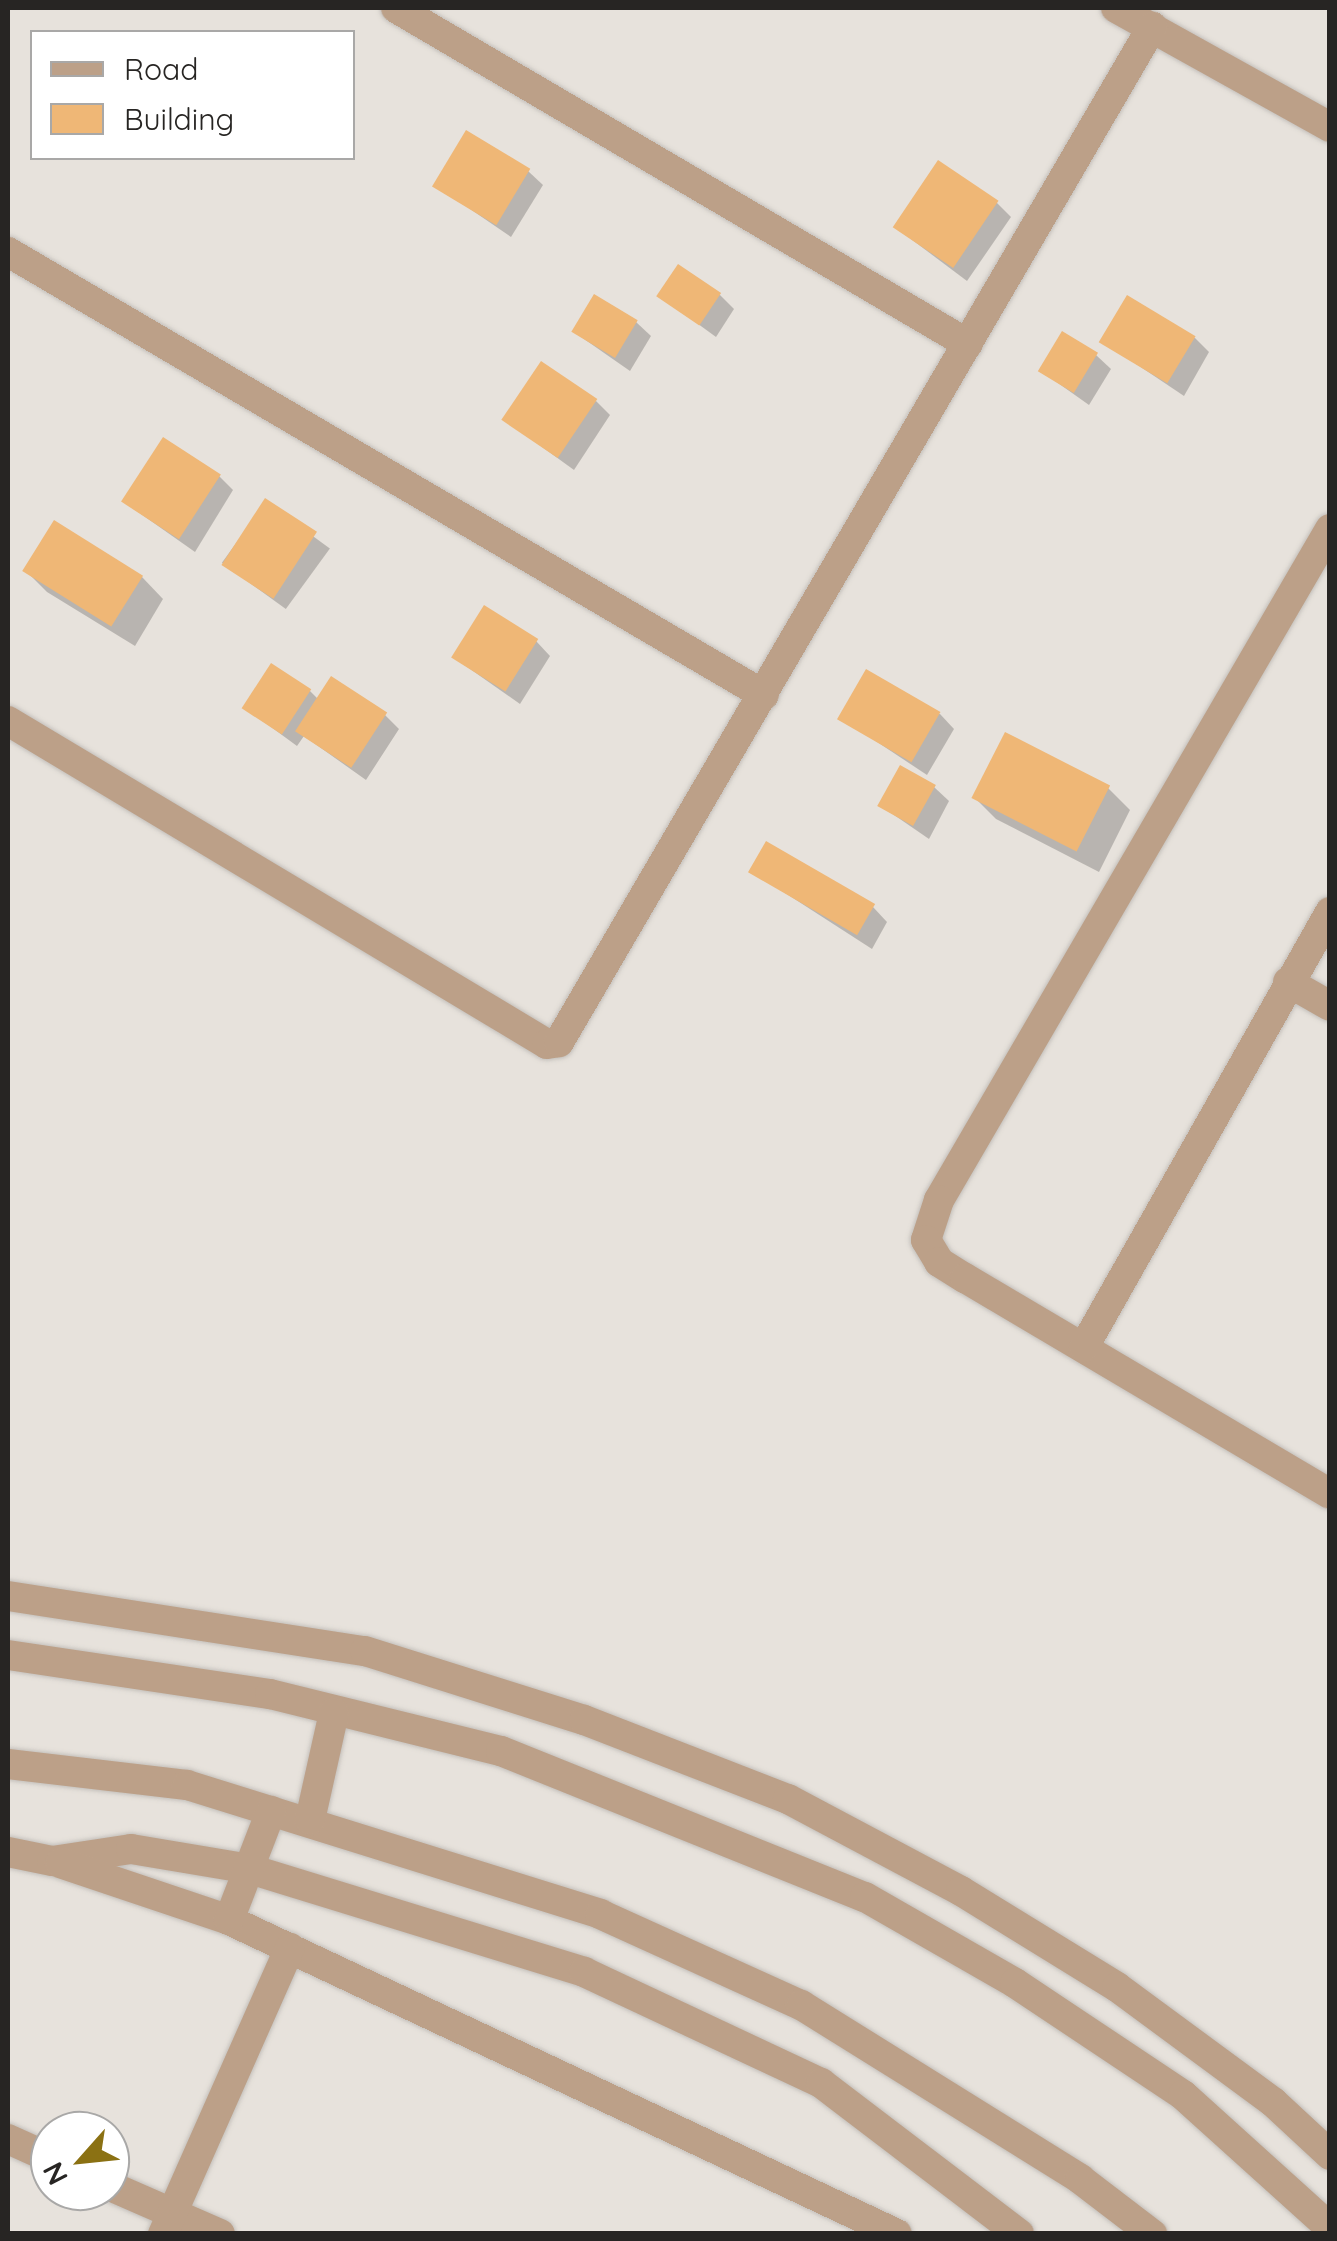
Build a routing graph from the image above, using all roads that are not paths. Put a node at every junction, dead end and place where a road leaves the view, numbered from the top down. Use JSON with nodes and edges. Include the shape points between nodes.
{"nodes":[{"id":1,"x":396,"y":8,"type":"edge"},
{"id":2,"x":1116,"y":8,"type":"edge"},
{"id":3,"x":1152,"y":27,"type":"junction"},
{"id":4,"x":1330,"y":127,"type":"edge"},
{"id":5,"x":8,"y":252,"type":"edge"},
{"id":6,"x":968,"y":344,"type":"junction"},
{"id":7,"x":1330,"y":528,"type":"edge"},
{"id":8,"x":764,"y":695,"type":"junction"},
{"id":9,"x":8,"y":722,"type":"edge"},
{"id":10,"x":1330,"y":912,"type":"edge"},
{"id":11,"x":1288,"y":982,"type":"junction"},
{"id":12,"x":1330,"y":1006,"type":"edge"},
{"id":13,"x":1084,"y":1347,"type":"junction"},
{"id":14,"x":1330,"y":1494,"type":"edge"},
{"id":15,"x":8,"y":1596,"type":"edge"},
{"id":16,"x":8,"y":1655,"type":"edge"},
{"id":17,"x":334,"y":1712,"type":"junction"},
{"id":18,"x":8,"y":1764,"type":"edge"},
{"id":19,"x":270,"y":1810,"type":"junction"},
{"id":20,"x":310,"y":1820,"type":"junction"},
{"id":21,"x":8,"y":1852,"type":"edge"},
{"id":22,"x":52,"y":1861,"type":"junction"},
{"id":23,"x":250,"y":1869,"type":"junction"},
{"id":24,"x":229,"y":1920,"type":"junction"},
{"id":25,"x":1042,"y":1941,"type":"junction"},
{"id":26,"x":290,"y":1948,"type":"junction"},
{"id":27,"x":1015,"y":1983,"type":"junction"},
{"id":28,"x":1330,"y":2156,"type":"edge"},
{"id":29,"x":130,"y":2199,"type":"edge"},
{"id":30,"x":168,"y":2224,"type":"edge"},
{"id":31,"x":1330,"y":2228,"type":"edge"},
{"id":32,"x":220,"y":2234,"type":"edge"},
{"id":33,"x":897,"y":2234,"type":"edge"},
{"id":34,"x":1020,"y":2234,"type":"edge"},
{"id":35,"x":1152,"y":2234,"type":"edge"}],
"edges":[{"from":1,"to":6,"type":"street"},
{"from":2,"to":3,"type":"street"},
{"from":3,"to":4,"type":"street"},
{"from":3,"to":6,"type":"street"},
{"from":5,"to":8,"type":"street"},
{"from":6,"to":8,"type":"street"},
{"from":7,"to":13,"type":"street","via":[[939,1200],[926,1240],[938,1262]]},
{"from":8,"to":9,"type":"street","via":[[554,1044]]},
{"from":10,"to":11,"type":"street"},
{"from":11,"to":12,"type":"street"},
{"from":11,"to":13,"type":"street"},
{"from":13,"to":14,"type":"street"},
{"from":15,"to":25,"type":"street","via":[[366,1651],[584,1720],[788,1799]]},
{"from":16,"to":17,"type":"street","via":[[270,1694]]},
{"from":17,"to":20,"type":"street"},
{"from":17,"to":27,"type":"street","via":[[501,1751],[704,1828],[865,1897]]},
{"from":18,"to":19,"type":"street","via":[[187,1785]]},
{"from":19,"to":20,"type":"street"},
{"from":19,"to":23,"type":"street"},
{"from":20,"to":35,"type":"street","via":[[600,1914],[766,1987],[939,2088]]},
{"from":21,"to":22,"type":"street"},
{"from":22,"to":23,"type":"street","via":[[131,1849]]},
{"from":22,"to":24,"type":"street"},
{"from":23,"to":24,"type":"street"},
{"from":23,"to":34,"type":"street","via":[[584,1972],[821,2084]]},
{"from":24,"to":26,"type":"street"},
{"from":25,"to":27,"type":"street"},
{"from":25,"to":28,"type":"street","via":[[1273,2102]]},
{"from":26,"to":30,"type":"street"},
{"from":26,"to":33,"type":"street"},
{"from":27,"to":31,"type":"street","via":[[1182,2095]]},
{"from":29,"to":30,"type":"street"},
{"from":30,"to":32,"type":"street"}]}
